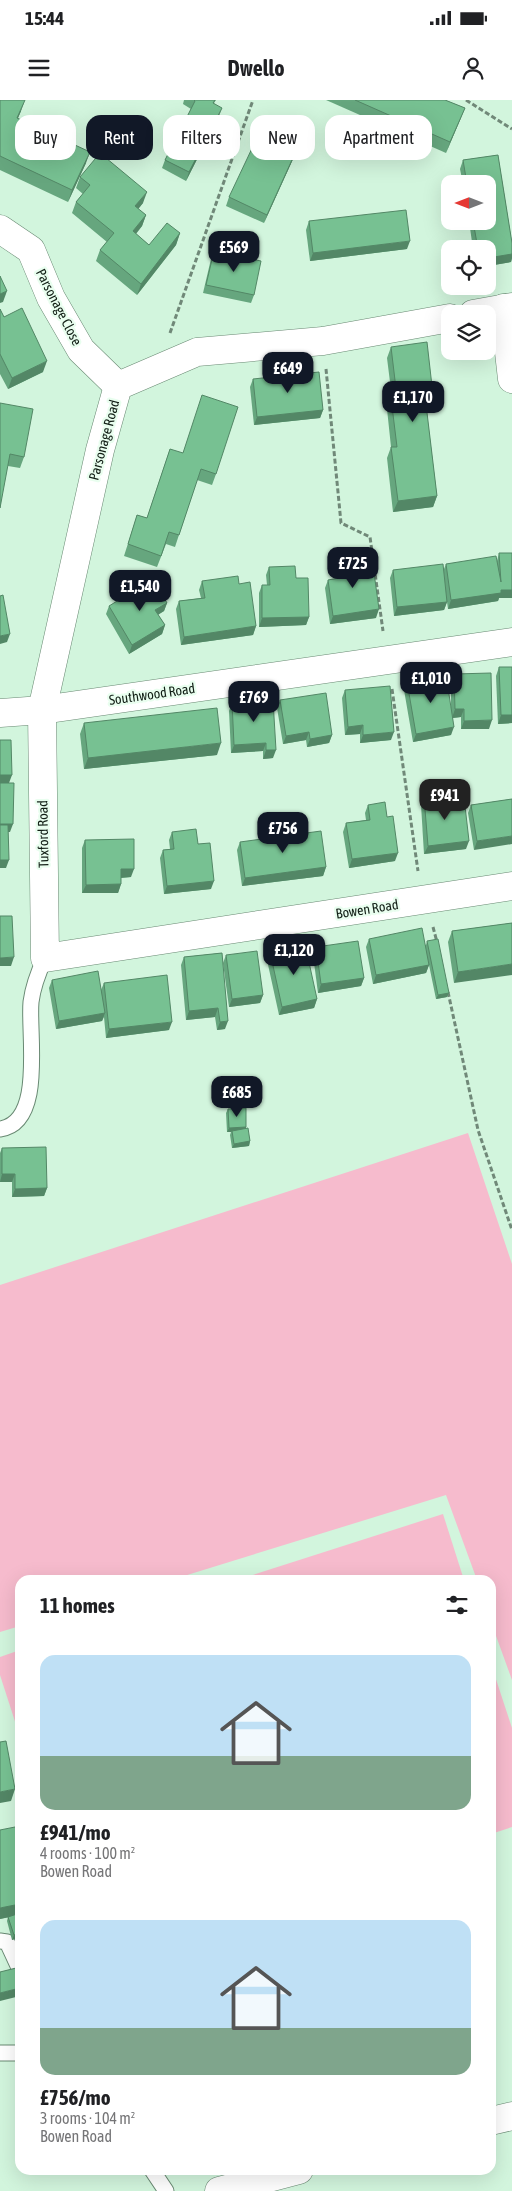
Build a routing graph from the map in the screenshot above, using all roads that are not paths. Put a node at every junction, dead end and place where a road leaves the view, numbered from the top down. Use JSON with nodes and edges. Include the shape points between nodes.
{"nodes":[{"id":1,"x":0,"y":229,"type":"edge"},
{"id":2,"x":508,"y":308,"type":"edge"},
{"id":3,"x":441,"y":320,"type":"edge"},
{"id":4,"x":512,"y":379,"type":"edge"},
{"id":5,"x":118,"y":386,"type":"junction"},
{"id":6,"x":512,"y":642,"type":"edge"},
{"id":7,"x":42,"y":710,"type":"junction"},
{"id":8,"x":0,"y":713,"type":"edge"},
{"id":9,"x":512,"y":886,"type":"edge"},
{"id":10,"x":44,"y":958,"type":"junction"},
{"id":11,"x":0,"y":1129,"type":"edge"},
{"id":12,"x":0,"y":1941,"type":"edge"},
{"id":13,"x":15,"y":1959,"type":"edge"},
{"id":14,"x":0,"y":2053,"type":"edge"},
{"id":15,"x":15,"y":2053,"type":"edge"},
{"id":16,"x":512,"y":2116,"type":"edge"},
{"id":17,"x":496,"y":2120,"type":"edge"},
{"id":18,"x":155,"y":2175,"type":"edge"},
{"id":19,"x":257,"y":2175,"type":"edge"},
{"id":20,"x":166,"y":2191,"type":"edge"},
{"id":21,"x":219,"y":2191,"type":"edge"}],
"edges":[{"from":1,"to":5,"type":"street","name":"Parsonage Close","via":[[31,250],[51,298],[80,350]]},
{"from":2,"to":4,"type":"street"},
{"from":3,"to":5,"type":"street","name":"Parsonage Road","via":[[324,341],[197,352]]},
{"from":5,"to":7,"type":"street","name":"Parsonage Road","via":[[100,450]]},
{"from":6,"to":7,"type":"street","name":"Southwood Road"},
{"from":7,"to":8,"type":"street","name":"Southwood Road"},
{"from":7,"to":10,"type":"street","name":"Tuxford Road"},
{"from":9,"to":10,"type":"street","name":"Bowen Road"},
{"from":10,"to":11,"type":"lane","via":[[34,981],[31,1003],[30,1096],[20,1117],[8,1128]]},
{"from":12,"to":13,"type":"lane","via":[[7,1942]]},
{"from":14,"to":15,"type":"lane"},
{"from":16,"to":17,"type":"street"},
{"from":18,"to":20,"type":"lane"},
{"from":19,"to":21,"type":"street"}]}
